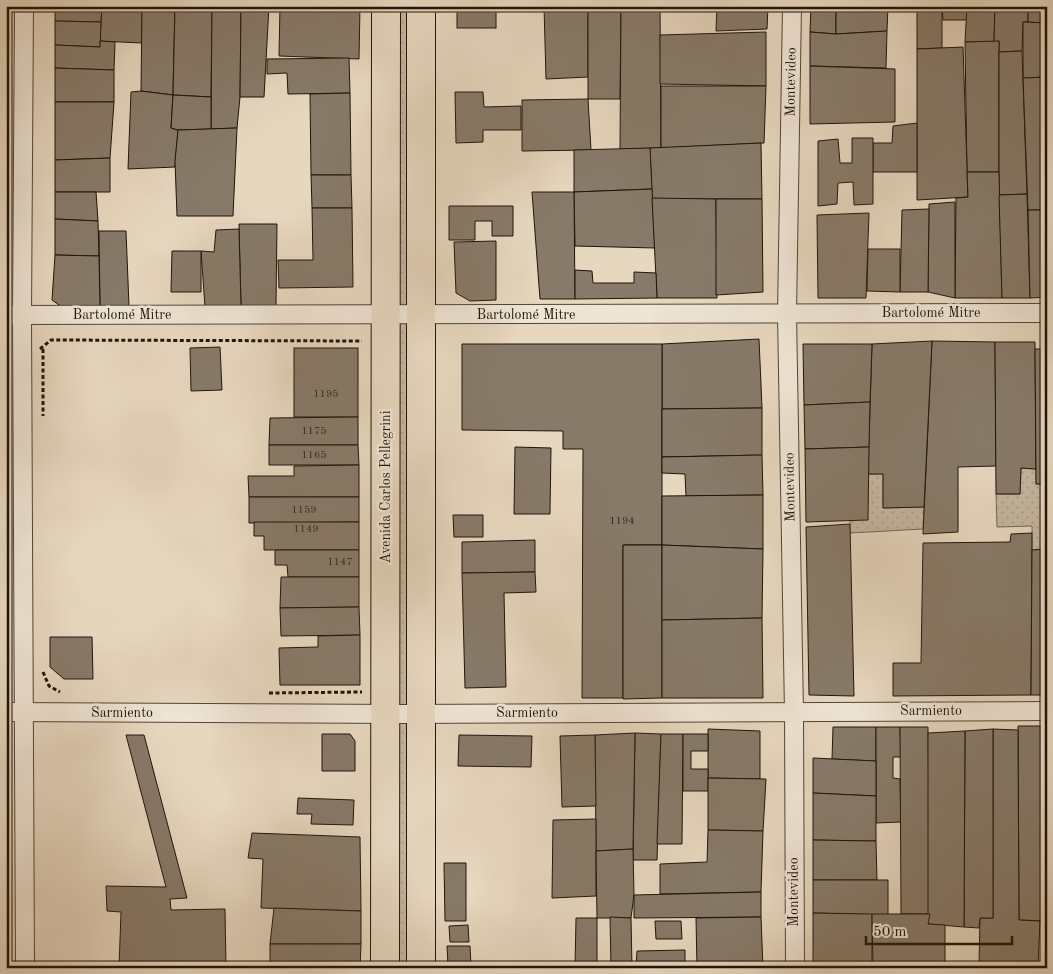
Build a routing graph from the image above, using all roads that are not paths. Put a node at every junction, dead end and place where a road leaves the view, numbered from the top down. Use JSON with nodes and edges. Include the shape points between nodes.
{"nodes":[{"id":1,"x":24,"y":6,"type":"edge"},
{"id":2,"x":386,"y":6,"type":"edge"},
{"id":3,"x":421,"y":6,"type":"edge"},
{"id":4,"x":792,"y":6,"type":"edge"},
{"id":5,"x":1047,"y":313,"type":"edge"},
{"id":6,"x":788,"y":314,"type":"junction"},
{"id":7,"x":14,"y":315,"type":"edge"},
{"id":8,"x":386,"y":315,"type":"junction"},
{"id":9,"x":421,"y":315,"type":"junction"},
{"id":10,"x":1047,"y":711,"type":"edge"},
{"id":11,"x":6,"y":712,"type":"edge"},
{"id":12,"x":794,"y":712,"type":"junction"},
{"id":13,"x":24,"y":713,"type":"junction"},
{"id":14,"x":386,"y":714,"type":"junction"},
{"id":15,"x":421,"y":714,"type":"junction"},
{"id":16,"x":25,"y":968,"type":"edge"},
{"id":17,"x":386,"y":968,"type":"edge"},
{"id":18,"x":421,"y":968,"type":"edge"},
{"id":19,"x":795,"y":968,"type":"edge"}],
"edges":[{"from":1,"to":7,"type":"street"},
{"from":2,"to":8,"type":"main road","name":"Avenida Carlos Pellegrini"},
{"from":3,"to":9,"type":"main road"},
{"from":4,"to":6,"type":"street","name":"Montevideo"},
{"from":5,"to":6,"type":"street","name":"Bartolomé Mitre"},
{"from":6,"to":9,"type":"street","name":"Bartolomé Mitre"},
{"from":6,"to":12,"type":"street","name":"Montevideo"},
{"from":7,"to":8,"type":"street","name":"Bartolomé Mitre"},
{"from":7,"to":13,"type":"street"},
{"from":8,"to":9,"type":"street","name":"Bartolomé Mitre"},
{"from":8,"to":14,"type":"main road","name":"Avenida Carlos Pellegrini"},
{"from":9,"to":15,"type":"main road"},
{"from":10,"to":12,"type":"street","name":"Sarmiento"},
{"from":11,"to":13,"type":"street","name":"Sarmiento"},
{"from":12,"to":15,"type":"street","name":"Sarmiento"},
{"from":12,"to":19,"type":"street","name":"Montevideo"},
{"from":13,"to":14,"type":"street","name":"Sarmiento"},
{"from":13,"to":16,"type":"street"},
{"from":14,"to":15,"type":"street","name":"Sarmiento"},
{"from":14,"to":17,"type":"main road","name":"Avenida Carlos Pellegrini"},
{"from":15,"to":18,"type":"main road"}]}
